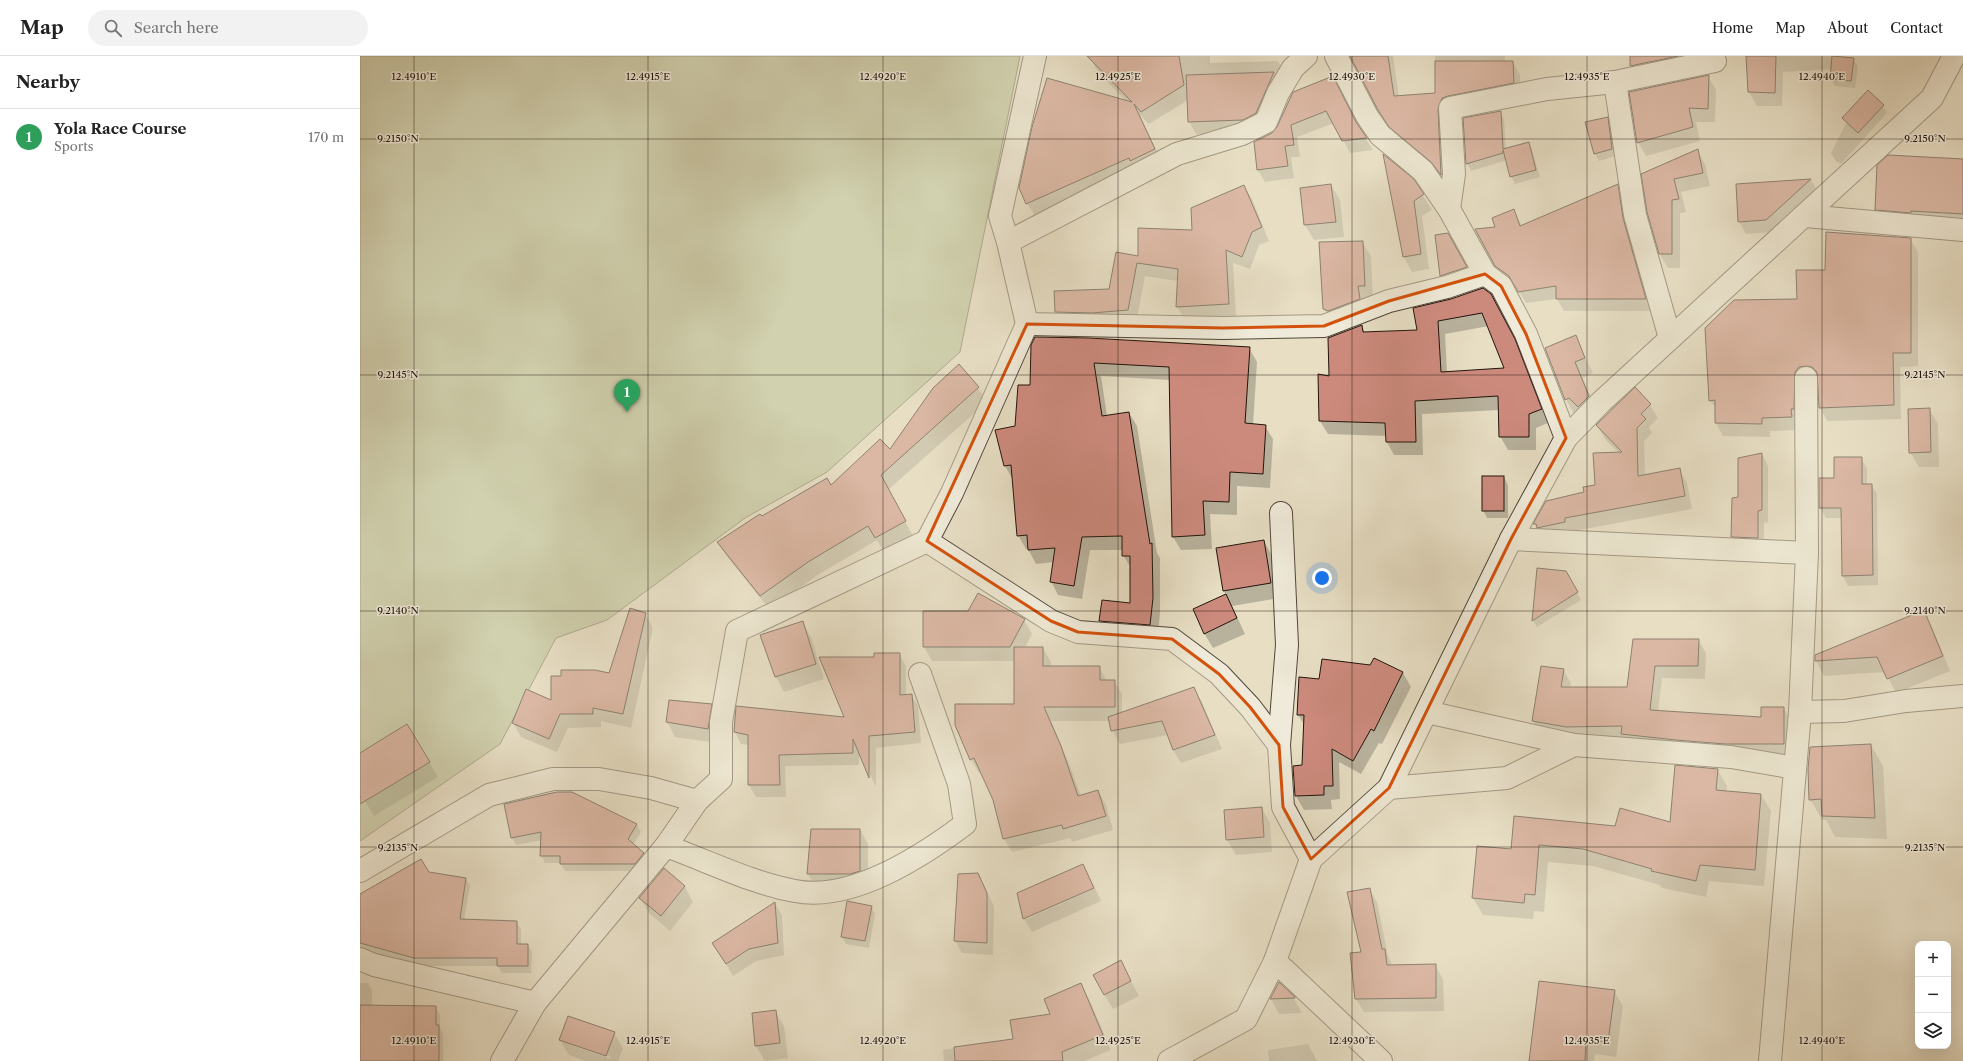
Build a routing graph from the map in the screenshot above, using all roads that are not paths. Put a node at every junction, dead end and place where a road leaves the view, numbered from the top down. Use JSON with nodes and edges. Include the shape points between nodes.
{"nodes":[{"id":1,"x":1035,"y":56,"type":"edge"},
{"id":2,"x":1306,"y":56,"type":"edge"},
{"id":3,"x":1336,"y":56,"type":"edge"},
{"id":4,"x":1954,"y":56,"type":"edge"},
{"id":5,"x":1715,"y":61,"type":"dead end"},
{"id":6,"x":1615,"y":82,"type":"junction"},
{"id":7,"x":1449,"y":209,"type":"junction"},
{"id":8,"x":1805,"y":216,"type":"junction"},
{"id":9,"x":1963,"y":230,"type":"edge"},
{"id":10,"x":1008,"y":242,"type":"junction"},
{"id":11,"x":1485,"y":274,"type":"junction"},
{"id":12,"x":1027,"y":324,"type":"junction"},
{"id":13,"x":1670,"y":338,"type":"junction"},
{"id":14,"x":1806,"y":378,"type":"dead end"},
{"id":15,"x":1566,"y":438,"type":"junction"},
{"id":16,"x":1281,"y":513,"type":"dead end"},
{"id":17,"x":1511,"y":539,"type":"junction"},
{"id":18,"x":927,"y":541,"type":"junction"},
{"id":19,"x":1806,"y":553,"type":"junction"},
{"id":20,"x":920,"y":674,"type":"dead end"},
{"id":21,"x":1963,"y":696,"type":"edge"},
{"id":22,"x":1427,"y":712,"type":"junction"},
{"id":23,"x":1800,"y":712,"type":"junction"},
{"id":24,"x":1574,"y":744,"type":"junction"},
{"id":25,"x":1279,"y":746,"type":"junction"},
{"id":26,"x":1795,"y":768,"type":"junction"},
{"id":27,"x":1389,"y":788,"type":"junction"},
{"id":28,"x":697,"y":801,"type":"junction"},
{"id":29,"x":666,"y":846,"type":"junction"},
{"id":30,"x":1311,"y":859,"type":"junction"},
{"id":31,"x":360,"y":871,"type":"edge"},
{"id":32,"x":360,"y":959,"type":"edge"},
{"id":33,"x":1275,"y":961,"type":"junction"},
{"id":34,"x":535,"y":1003,"type":"junction"},
{"id":35,"x":502,"y":1061,"type":"edge"},
{"id":36,"x":1169,"y":1061,"type":"edge"},
{"id":37,"x":1381,"y":1061,"type":"edge"},
{"id":38,"x":1770,"y":1061,"type":"edge"}],
"edges":[{"from":1,"to":10,"type":"street","via":[[1000,216]]},
{"from":2,"to":10,"type":"street","via":[[1293,68],[1278,93],[1266,122],[1242,134],[1177,154]]},
{"from":3,"to":7,"type":"street","via":[[1367,116],[1380,135],[1423,171]]},
{"from":4,"to":8,"type":"street","via":[[1932,98]]},
{"from":5,"to":6,"type":"street"},
{"from":6,"to":7,"type":"street","via":[[1547,89],[1450,108],[1454,174]]},
{"from":6,"to":13,"type":"street","via":[[1635,215]]},
{"from":7,"to":11,"type":"street"},
{"from":8,"to":9,"type":"street"},
{"from":8,"to":13,"type":"street"},
{"from":10,"to":12,"type":"street"},
{"from":11,"to":12,"type":"street","via":[[1389,302],[1324,326],[1223,328]]},
{"from":11,"to":15,"type":"street","via":[[1501,286],[1526,334]]},
{"from":12,"to":18,"type":"street","via":[[952,493]]},
{"from":13,"to":15,"type":"street"},
{"from":14,"to":19,"type":"street"},
{"from":15,"to":17,"type":"street"},
{"from":16,"to":25,"type":"street","via":[[1287,645]]},
{"from":17,"to":19,"type":"street"},
{"from":17,"to":22,"type":"street"},
{"from":18,"to":25,"type":"street","via":[[1051,621],[1078,632],[1172,639],[1219,674],[1250,707]]},
{"from":18,"to":28,"type":"street","via":[[737,631],[721,722],[721,778]]},
{"from":19,"to":23,"type":"street"},
{"from":20,"to":29,"type":"street","via":[[959,784],[965,824],[934,848],[874,879],[839,891],[796,891],[764,883]]},
{"from":21,"to":23,"type":"street","via":[[1906,701],[1844,711]]},
{"from":22,"to":24,"type":"street"},
{"from":22,"to":27,"type":"street"},
{"from":23,"to":26,"type":"street"},
{"from":24,"to":26,"type":"street","via":[[1731,757]]},
{"from":24,"to":27,"type":"street","via":[[1507,778]]},
{"from":25,"to":30,"type":"street","via":[[1283,807]]},
{"from":26,"to":38,"type":"street"},
{"from":27,"to":30,"type":"street"},
{"from":28,"to":29,"type":"street"},
{"from":28,"to":31,"type":"street","via":[[651,788],[599,779],[553,778],[489,795]]},
{"from":29,"to":34,"type":"street"},
{"from":30,"to":33,"type":"street"},
{"from":32,"to":34,"type":"street","via":[[374,965]]},
{"from":33,"to":36,"type":"street","via":[[1246,1019]]},
{"from":33,"to":37,"type":"street"},
{"from":34,"to":35,"type":"street"}]}
